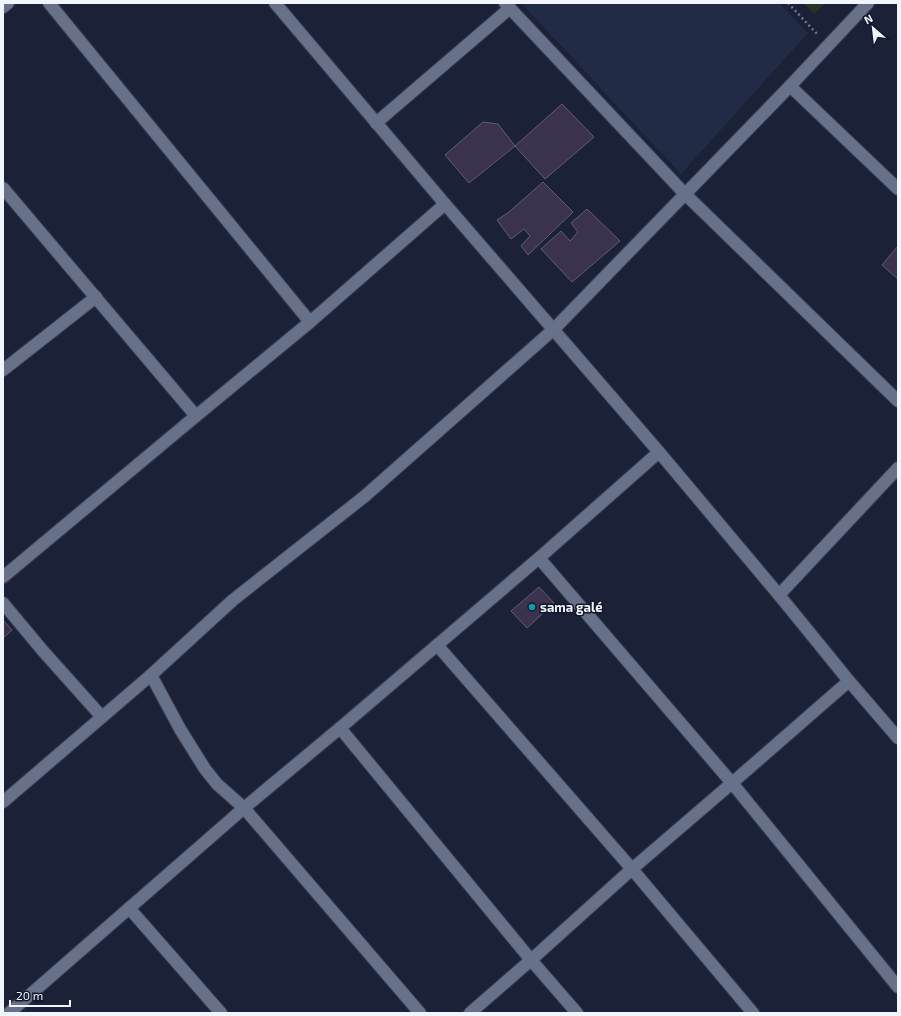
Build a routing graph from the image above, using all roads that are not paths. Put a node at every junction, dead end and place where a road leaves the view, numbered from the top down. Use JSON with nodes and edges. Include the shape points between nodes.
{"nodes":[{"id":1,"x":8,"y":3,"type":"edge"},
{"id":2,"x":49,"y":3,"type":"edge"},
{"id":3,"x":868,"y":3,"type":"edge"},
{"id":4,"x":279,"y":5,"type":"edge"},
{"id":5,"x":507,"y":5,"type":"edge"},
{"id":6,"x":3,"y":7,"type":"edge"},
{"id":7,"x":790,"y":86,"type":"junction"},
{"id":8,"x":376,"y":123,"type":"junction"},
{"id":9,"x":3,"y":188,"type":"edge"},
{"id":10,"x":898,"y":189,"type":"edge"},
{"id":11,"x":685,"y":194,"type":"junction"},
{"id":12,"x":445,"y":204,"type":"junction"},
{"id":13,"x":96,"y":298,"type":"junction"},
{"id":14,"x":310,"y":322,"type":"junction"},
{"id":15,"x":554,"y":329,"type":"junction"},
{"id":16,"x":3,"y":370,"type":"edge"},
{"id":17,"x":898,"y":401,"type":"edge"},
{"id":18,"x":196,"y":416,"type":"junction"},
{"id":19,"x":659,"y":452,"type":"junction"},
{"id":20,"x":898,"y":468,"type":"edge"},
{"id":21,"x":539,"y":558,"type":"junction"},
{"id":22,"x":3,"y":577,"type":"edge"},
{"id":23,"x":779,"y":595,"type":"junction"},
{"id":24,"x":3,"y":603,"type":"edge"},
{"id":25,"x":437,"y":646,"type":"junction"},
{"id":26,"x":151,"y":675,"type":"junction"},
{"id":27,"x":849,"y":681,"type":"junction"},
{"id":28,"x":102,"y":717,"type":"junction"},
{"id":29,"x":340,"y":728,"type":"junction"},
{"id":30,"x":898,"y":738,"type":"edge"},
{"id":31,"x":732,"y":783,"type":"junction"},
{"id":32,"x":3,"y":802,"type":"edge"},
{"id":33,"x":244,"y":808,"type":"junction"},
{"id":34,"x":632,"y":869,"type":"junction"},
{"id":35,"x":129,"y":908,"type":"junction"},
{"id":36,"x":531,"y":960,"type":"junction"},
{"id":37,"x":898,"y":988,"type":"edge"},
{"id":38,"x":15,"y":1011,"type":"edge"},
{"id":39,"x":220,"y":1013,"type":"edge"},
{"id":40,"x":420,"y":1013,"type":"edge"},
{"id":41,"x":470,"y":1013,"type":"edge"},
{"id":42,"x":577,"y":1013,"type":"edge"},
{"id":43,"x":753,"y":1013,"type":"edge"}],
"edges":[{"from":1,"to":6,"type":"street"},
{"from":2,"to":14,"type":"street"},
{"from":3,"to":7,"type":"street"},
{"from":4,"to":8,"type":"street"},
{"from":5,"to":8,"type":"street"},
{"from":5,"to":11,"type":"street"},
{"from":7,"to":10,"type":"street"},
{"from":7,"to":11,"type":"street"},
{"from":8,"to":12,"type":"street"},
{"from":9,"to":13,"type":"street"},
{"from":11,"to":15,"type":"street"},
{"from":11,"to":17,"type":"street"},
{"from":12,"to":14,"type":"street"},
{"from":12,"to":15,"type":"street"},
{"from":13,"to":16,"type":"street"},
{"from":13,"to":18,"type":"street"},
{"from":14,"to":18,"type":"street"},
{"from":15,"to":19,"type":"street"},
{"from":15,"to":26,"type":"street","via":[[365,496],[233,600]]},
{"from":18,"to":22,"type":"street"},
{"from":19,"to":21,"type":"street"},
{"from":19,"to":23,"type":"street"},
{"from":20,"to":23,"type":"street"},
{"from":21,"to":25,"type":"street"},
{"from":21,"to":31,"type":"street"},
{"from":23,"to":27,"type":"street"},
{"from":24,"to":28,"type":"street"},
{"from":25,"to":29,"type":"street"},
{"from":25,"to":34,"type":"street"},
{"from":26,"to":28,"type":"street"},
{"from":26,"to":33,"type":"street","via":[[205,769]]},
{"from":27,"to":30,"type":"street"},
{"from":27,"to":31,"type":"street"},
{"from":28,"to":32,"type":"street"},
{"from":29,"to":33,"type":"street"},
{"from":29,"to":36,"type":"street"},
{"from":31,"to":34,"type":"street"},
{"from":31,"to":37,"type":"street"},
{"from":33,"to":35,"type":"street"},
{"from":33,"to":40,"type":"street"},
{"from":34,"to":36,"type":"street"},
{"from":34,"to":43,"type":"street"},
{"from":35,"to":38,"type":"street"},
{"from":35,"to":39,"type":"street"},
{"from":36,"to":41,"type":"street"},
{"from":36,"to":42,"type":"street"}]}
